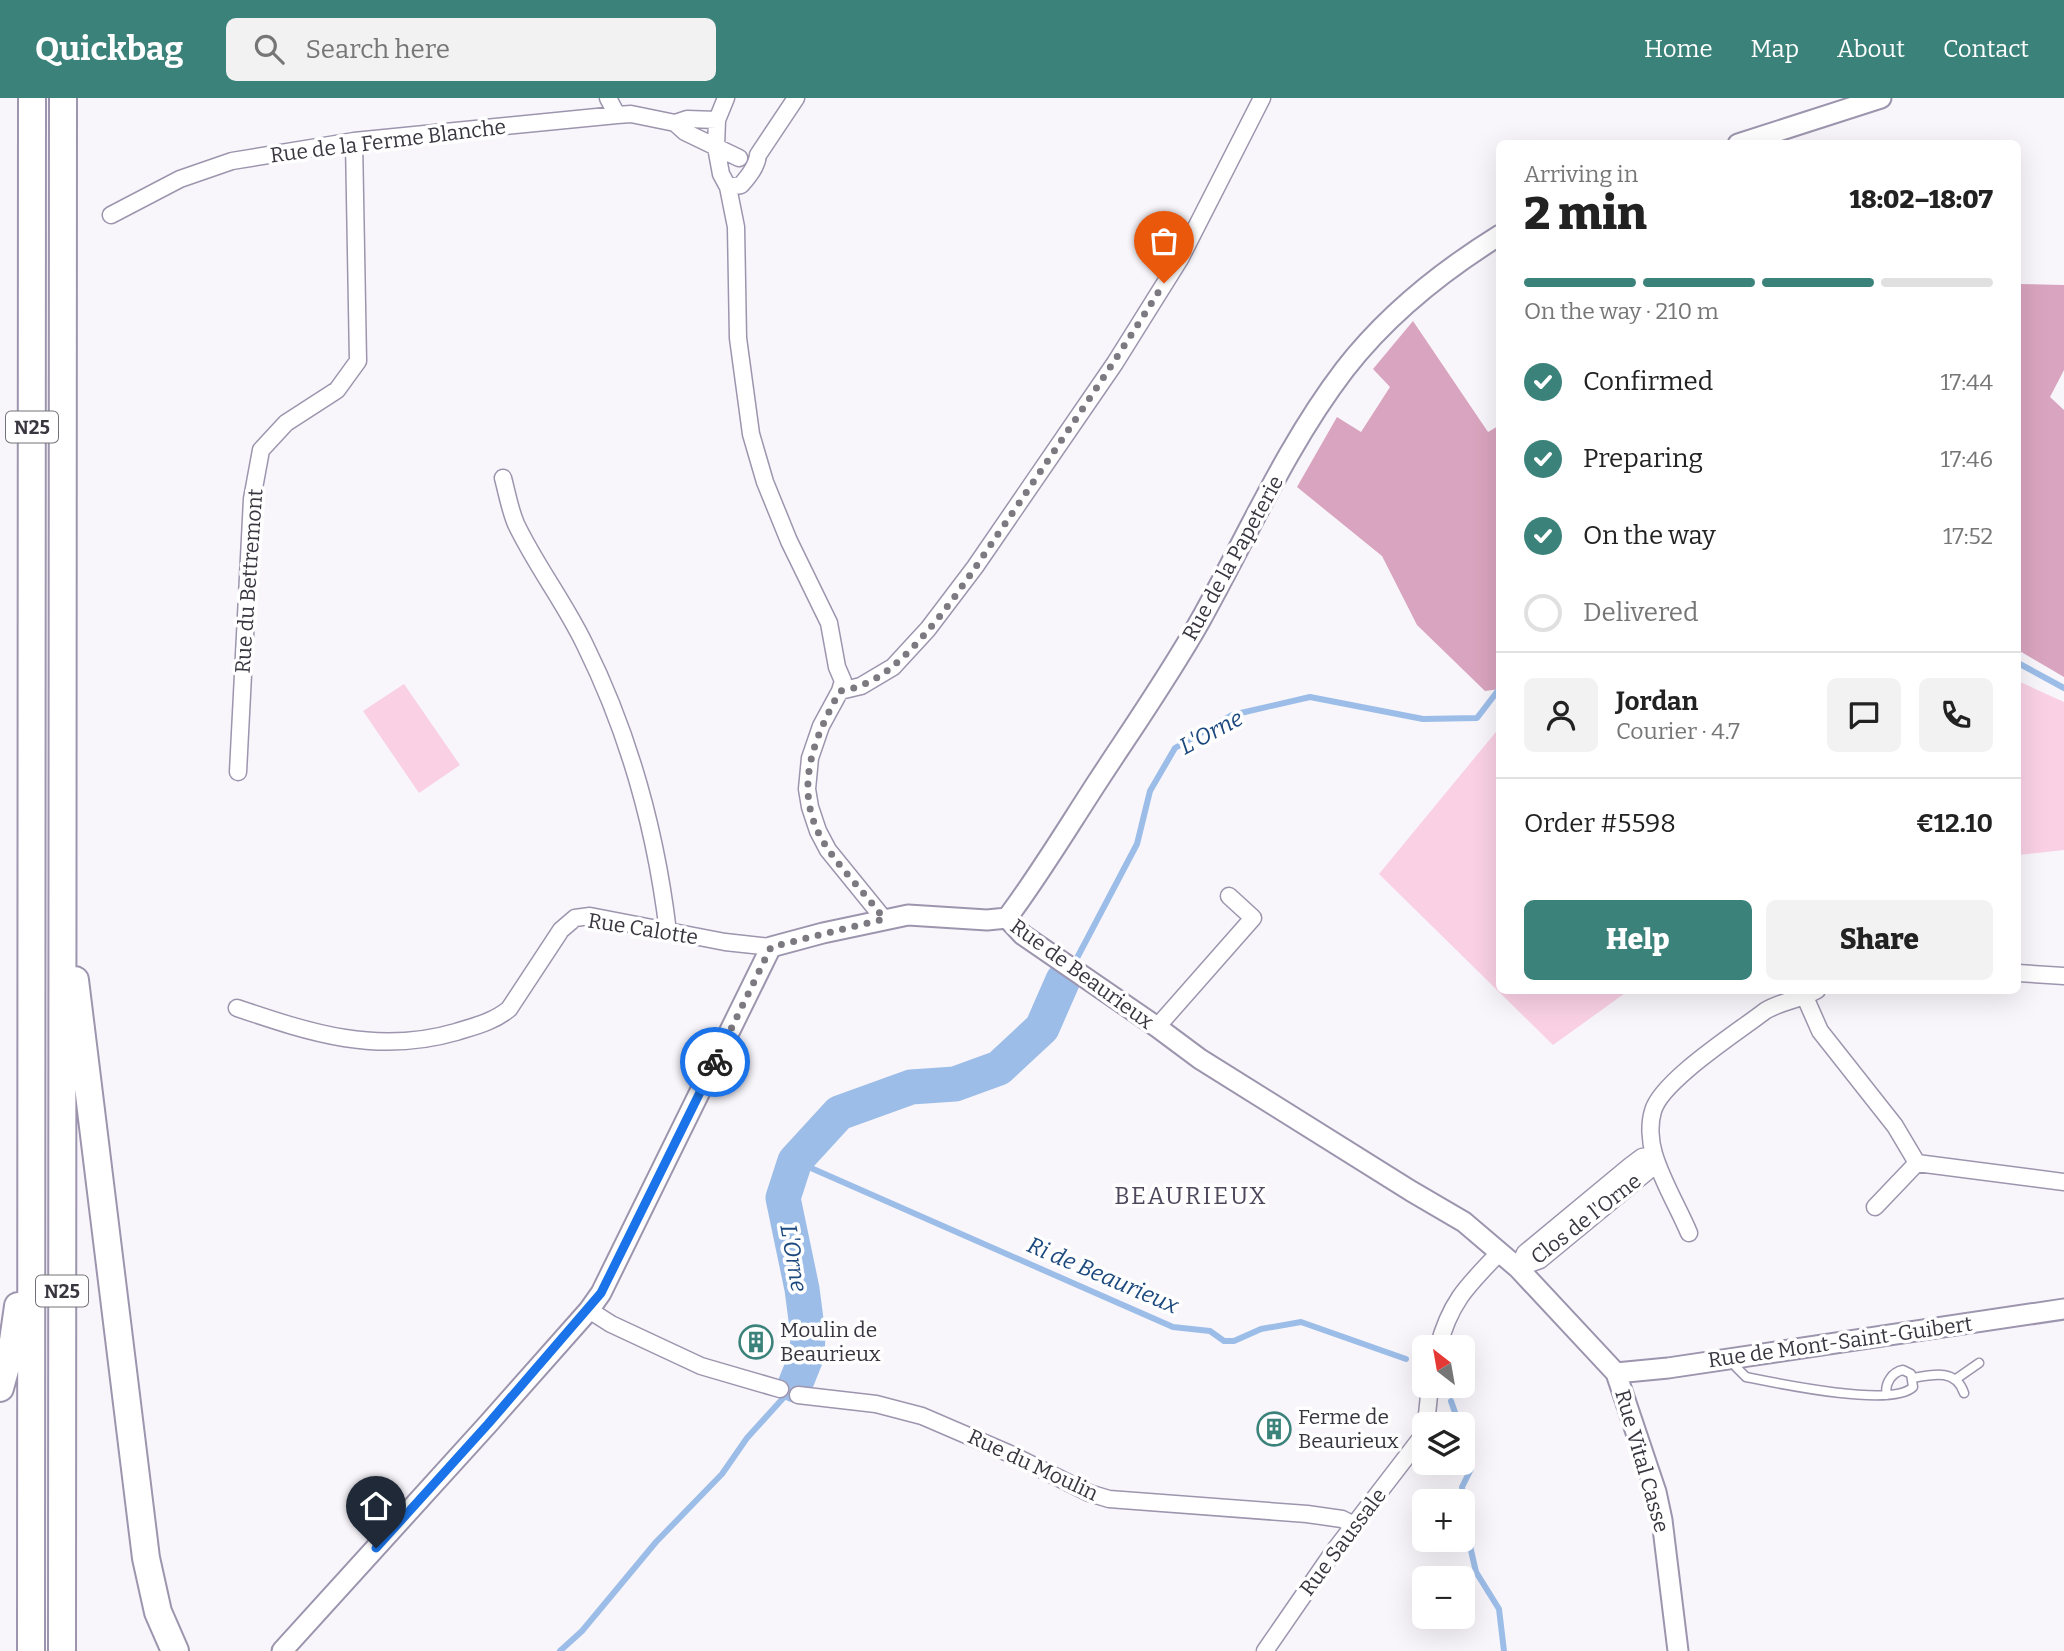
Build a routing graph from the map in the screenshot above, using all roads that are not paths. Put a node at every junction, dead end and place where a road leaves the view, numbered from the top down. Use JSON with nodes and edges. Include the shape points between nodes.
{"nodes":[{"id":1,"x":32,"y":98,"type":"edge"},
{"id":2,"x":63,"y":98,"type":"edge"},
{"id":3,"x":608,"y":98,"type":"edge"},
{"id":4,"x":726,"y":98,"type":"edge"},
{"id":5,"x":796,"y":98,"type":"edge"},
{"id":6,"x":1262,"y":98,"type":"edge"},
{"id":7,"x":1881,"y":98,"type":"edge"},
{"id":8,"x":617,"y":116,"type":"junction"},
{"id":9,"x":717,"y":120,"type":"junction"},
{"id":10,"x":676,"y":123,"type":"junction"},
{"id":11,"x":1750,"y":140,"type":"edge"},
{"id":12,"x":355,"y":141,"type":"junction"},
{"id":13,"x":716,"y":147,"type":"junction"},
{"id":14,"x":758,"y":155,"type":"junction"},
{"id":15,"x":739,"y":160,"type":"junction"},
{"id":16,"x":747,"y":179,"type":"junction"},
{"id":17,"x":724,"y":180,"type":"junction"},
{"id":18,"x":111,"y":215,"type":"dead end"},
{"id":19,"x":736,"y":227,"type":"junction"},
{"id":20,"x":1496,"y":238,"type":"edge"},
{"id":21,"x":503,"y":478,"type":"dead end"},
{"id":22,"x":840,"y":691,"type":"junction"},
{"id":23,"x":238,"y":772,"type":"dead end"},
{"id":24,"x":1229,"y":896,"type":"dead end"},
{"id":25,"x":1007,"y":918,"type":"junction"},
{"id":26,"x":884,"y":919,"type":"junction"},
{"id":27,"x":63,"y":931,"type":"junction"},
{"id":28,"x":668,"y":932,"type":"junction"},
{"id":29,"x":771,"y":947,"type":"junction"},
{"id":30,"x":2021,"y":973,"type":"edge"},
{"id":31,"x":2064,"y":976,"type":"edge"},
{"id":32,"x":1811,"y":994,"type":"edge"},
{"id":33,"x":237,"y":1008,"type":"dead end"},
{"id":34,"x":1157,"y":1027,"type":"junction"},
{"id":35,"x":1654,"y":1155,"type":"junction"},
{"id":36,"x":1917,"y":1163,"type":"junction"},
{"id":37,"x":2064,"y":1182,"type":"edge"},
{"id":38,"x":1875,"y":1207,"type":"dead end"},
{"id":39,"x":1689,"y":1233,"type":"dead end"},
{"id":40,"x":1499,"y":1253,"type":"junction"},
{"id":41,"x":1518,"y":1268,"type":"junction"},
{"id":42,"x":32,"y":1269,"type":"junction"},
{"id":43,"x":2064,"y":1309,"type":"edge"},
{"id":44,"x":589,"y":1310,"type":"junction"},
{"id":45,"x":1442,"y":1335,"type":"edge"},
{"id":46,"x":1734,"y":1358,"type":"junction"},
{"id":47,"x":1979,"y":1363,"type":"dead end"},
{"id":48,"x":1616,"y":1373,"type":"junction"},
{"id":49,"x":1913,"y":1378,"type":"junction"},
{"id":50,"x":1956,"y":1379,"type":"junction"},
{"id":51,"x":0,"y":1388,"type":"edge"},
{"id":52,"x":780,"y":1389,"type":"dead end"},
{"id":53,"x":1964,"y":1394,"type":"dead end"},
{"id":54,"x":798,"y":1395,"type":"dead end"},
{"id":55,"x":1887,"y":1395,"type":"junction"},
{"id":56,"x":1412,"y":1450,"type":"edge"},
{"id":57,"x":1354,"y":1525,"type":"junction"},
{"id":58,"x":31,"y":1651,"type":"edge"},
{"id":59,"x":62,"y":1651,"type":"edge"},
{"id":60,"x":176,"y":1651,"type":"edge"},
{"id":61,"x":282,"y":1651,"type":"edge"},
{"id":62,"x":1265,"y":1651,"type":"edge"},
{"id":63,"x":1678,"y":1651,"type":"edge"}],
"edges":[{"from":1,"to":42,"type":"highway","number":"N25"},
{"from":2,"to":27,"type":"highway","number":"N25"},
{"from":3,"to":8,"type":"street"},
{"from":4,"to":9,"type":"street"},
{"from":5,"to":14,"type":"street"},
{"from":6,"to":22,"type":"street","via":[[1180,259],[1115,363],[975,567],[893,667],[861,686]]},
{"from":7,"to":11,"type":"street"},
{"from":8,"to":10,"type":"street","name":"Rue de la Ferme Blanche","via":[[631,114]]},
{"from":8,"to":12,"type":"street","name":"Rue de la Ferme Blanche"},
{"from":9,"to":10,"type":"street","name":"Rue de la Ferme Blanche"},
{"from":9,"to":13,"type":"street"},
{"from":10,"to":13,"type":"street","name":"Rue de la Ferme Blanche"},
{"from":12,"to":18,"type":"street","name":"Rue de la Ferme Blanche","via":[[232,161],[180,179]]},
{"from":12,"to":23,"type":"street","name":"Rue du Bettremont","via":[[358,361],[337,390],[286,423],[261,450],[252,499]]},
{"from":13,"to":15,"type":"street","name":"Rue de la Ferme Blanche"},
{"from":13,"to":17,"type":"street"},
{"from":14,"to":15,"type":"street"},
{"from":14,"to":16,"type":"street"},
{"from":15,"to":16,"type":"street"},
{"from":15,"to":17,"type":"street","via":[[727,165]]},
{"from":16,"to":17,"type":"street","via":[[741,185]]},
{"from":16,"to":19,"type":"street"},
{"from":17,"to":19,"type":"street"},
{"from":19,"to":22,"type":"street","via":[[738,338],[751,434],[789,541],[829,623],[842,681]]},
{"from":20,"to":25,"type":"street","name":"Rue de la Papeterie","via":[[1401,309],[1331,389],[1295,444],[1199,623]]},
{"from":21,"to":28,"type":"street","via":[[515,522],[584,642],[622,729],[656,849]]},
{"from":22,"to":26,"type":"street","via":[[810,758],[810,807],[828,850]]},
{"from":24,"to":34,"type":"street","via":[[1253,918]]},
{"from":25,"to":26,"type":"street","name":"Rue de Beaurieux","via":[[908,915]]},
{"from":25,"to":34,"type":"street","name":"Rue de Beaurieux","via":[[1023,935]]},
{"from":26,"to":29,"type":"street","name":"Rue de Beaurieux"},
{"from":27,"to":59,"type":"highway","number":"N25"},
{"from":27,"to":60,"type":"highway","via":[[78,992],[146,1558],[158,1612]]},
{"from":28,"to":29,"type":"street","name":"Rue Calotte"},
{"from":28,"to":33,"type":"street","name":"Rue Calotte","via":[[590,916],[575,918],[561,930],[509,1009],[497,1019],[414,1042],[351,1040]]},
{"from":29,"to":44,"type":"street"},
{"from":30,"to":31,"type":"street"},
{"from":32,"to":35,"type":"street","name":"Clos de l'Orne","via":[[1775,1004],[1677,1078],[1653,1110]]},
{"from":32,"to":36,"type":"street","name":"Clos de l'Orne","via":[[1820,1031],[1895,1126]]},
{"from":34,"to":40,"type":"street","name":"Rue de Beaurieux","via":[[1200,1059],[1464,1222]]},
{"from":35,"to":39,"type":"street","name":"Clos de l'Orne"},
{"from":35,"to":41,"type":"street","name":"Clos de l'Orne","via":[[1648,1171],[1540,1260]]},
{"from":36,"to":37,"type":"street"},
{"from":36,"to":38,"type":"street"},
{"from":40,"to":41,"type":"street","name":"Rue de Beaurieux"},
{"from":40,"to":45,"type":"street","via":[[1456,1301]]},
{"from":41,"to":48,"type":"street","name":"Rue Vital Casse"},
{"from":42,"to":51,"type":"highway","via":[[19,1300]]},
{"from":42,"to":58,"type":"highway","number":"N25"},
{"from":43,"to":46,"type":"street","name":"Rue de Mont-Saint-Guibert"},
{"from":44,"to":52,"type":"street","via":[[701,1366]]},
{"from":44,"to":61,"type":"street"},
{"from":46,"to":48,"type":"street","name":"Rue de Mont-Saint-Guibert"},
{"from":46,"to":55,"type":"lane","via":[[1746,1377],[1851,1394]]},
{"from":47,"to":50,"type":"lane"},
{"from":48,"to":63,"type":"street","name":"Rue Vital Casse","via":[[1656,1492]]},
{"from":49,"to":50,"type":"lane","via":[[1947,1375]]},
{"from":49,"to":55,"type":"lane","via":[[1911,1390]]},
{"from":49,"to":55,"type":"lane","via":[[1906,1371],[1897,1371],[1885,1390]]},
{"from":50,"to":53,"type":"lane"},
{"from":54,"to":57,"type":"street","name":"Rue du Moulin","via":[[876,1404],[922,1416],[1109,1500],[1307,1514]]},
{"from":56,"to":57,"type":"street","name":"Rue Saussale"},
{"from":57,"to":62,"type":"street","name":"Rue Saussale"}]}
